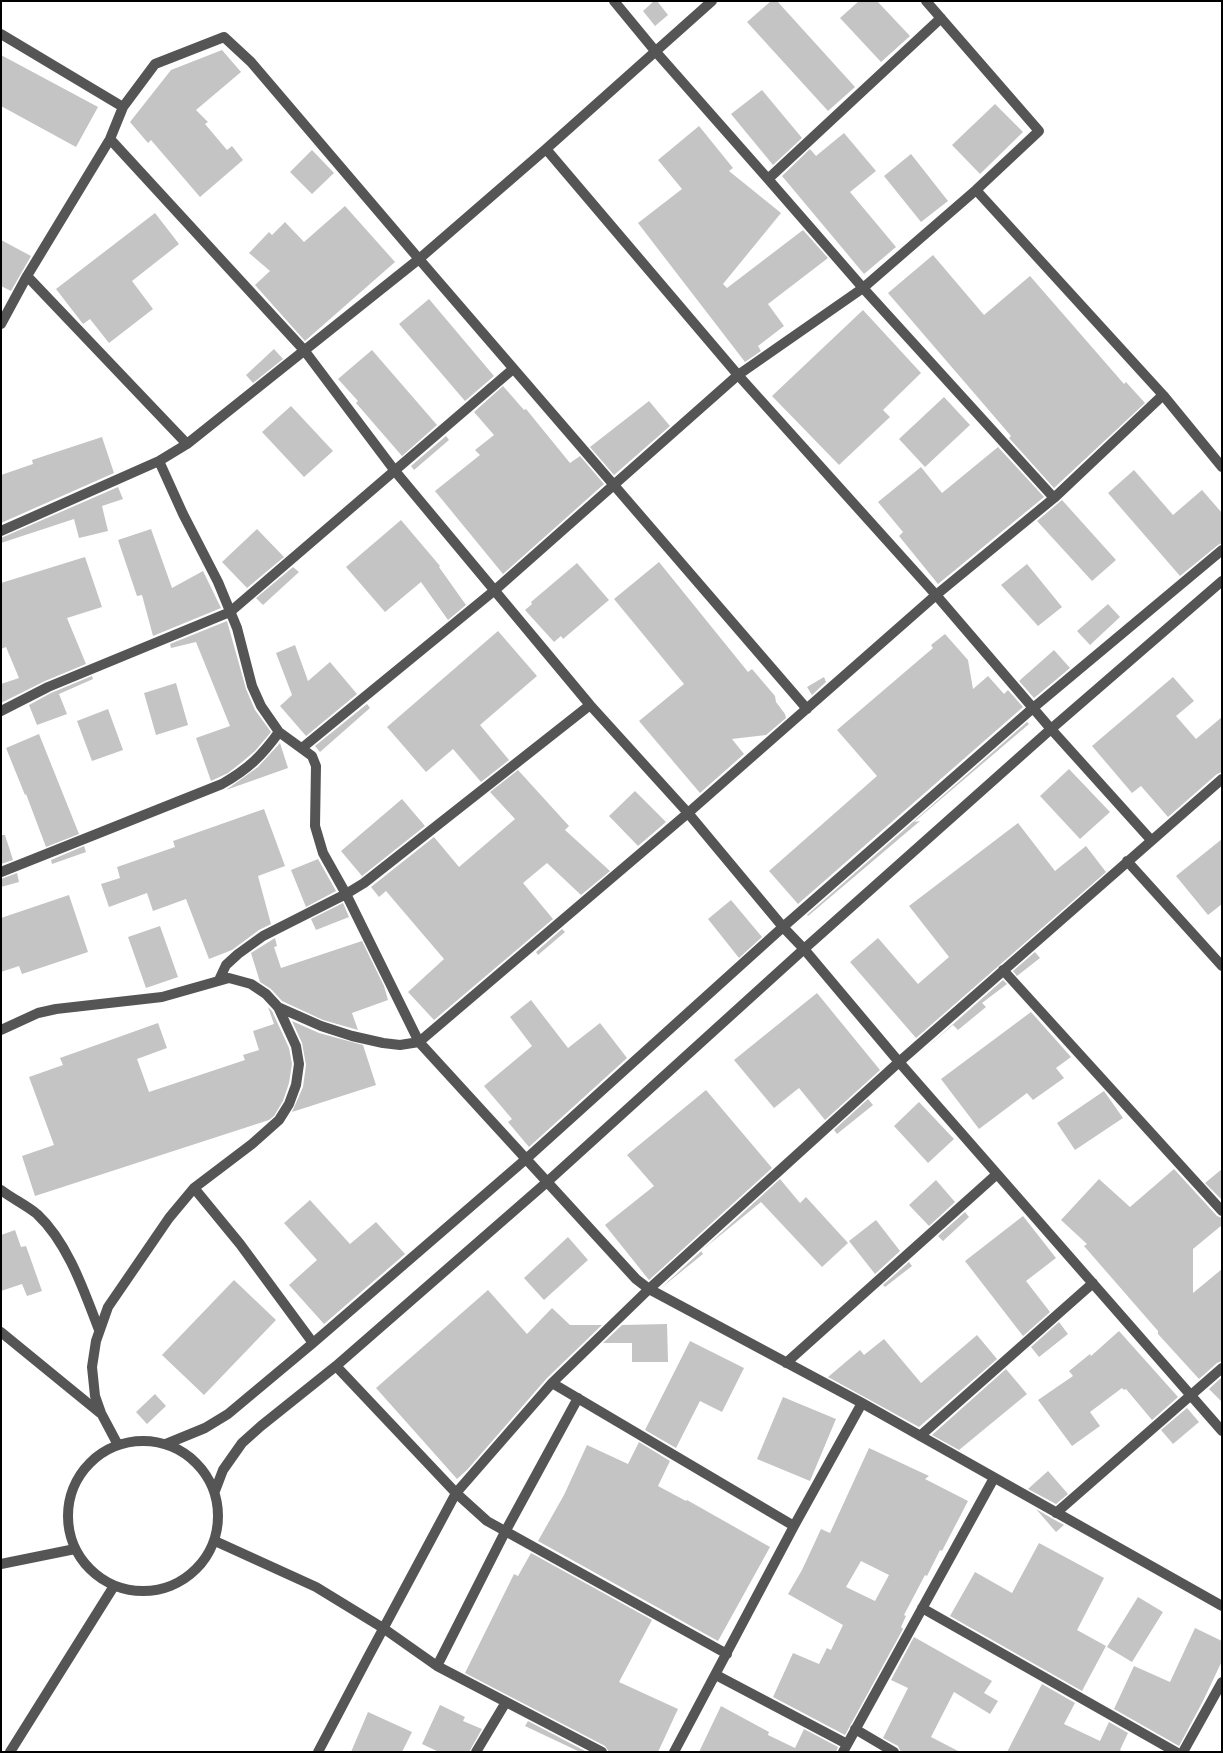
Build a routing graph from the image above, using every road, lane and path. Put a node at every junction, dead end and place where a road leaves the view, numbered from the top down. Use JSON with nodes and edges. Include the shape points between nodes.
{"nodes":[{"id":1,"x":614,"y":1,"type":"edge"},
{"id":2,"x":712,"y":1,"type":"edge"},
{"id":3,"x":926,"y":1,"type":"edge"},
{"id":4,"x":941,"y":18,"type":"junction"},
{"id":5,"x":1,"y":34,"type":"edge"},
{"id":6,"x":656,"y":52,"type":"junction"},
{"id":7,"x":123,"y":107,"type":"junction"},
{"id":8,"x":110,"y":139,"type":"junction"},
{"id":9,"x":546,"y":149,"type":"junction"},
{"id":10,"x":768,"y":179,"type":"junction"},
{"id":11,"x":976,"y":190,"type":"junction"},
{"id":12,"x":419,"y":260,"type":"junction"},
{"id":13,"x":27,"y":276,"type":"junction"},
{"id":14,"x":863,"y":288,"type":"junction"},
{"id":15,"x":1,"y":324,"type":"edge"},
{"id":16,"x":304,"y":350,"type":"junction"},
{"id":17,"x":513,"y":369,"type":"junction"},
{"id":18,"x":738,"y":375,"type":"junction"},
{"id":19,"x":1163,"y":395,"type":"junction"},
{"id":20,"x":187,"y":444,"type":"junction"},
{"id":21,"x":159,"y":461,"type":"junction"},
{"id":22,"x":1222,"y":467,"type":"edge"},
{"id":23,"x":395,"y":471,"type":"junction"},
{"id":24,"x":615,"y":484,"type":"junction"},
{"id":25,"x":1054,"y":498,"type":"junction"},
{"id":26,"x":1,"y":531,"type":"edge"},
{"id":27,"x":1222,"y":550,"type":"edge"},
{"id":28,"x":1222,"y":581,"type":"edge"},
{"id":29,"x":495,"y":590,"type":"junction"},
{"id":30,"x":936,"y":595,"type":"junction"},
{"id":31,"x":230,"y":612,"type":"junction"},
{"id":32,"x":590,"y":705,"type":"junction"},
{"id":33,"x":807,"y":708,"type":"junction"},
{"id":34,"x":1033,"y":708,"type":"junction"},
{"id":35,"x":1,"y":711,"type":"edge"},
{"id":36,"x":1050,"y":729,"type":"junction"},
{"id":37,"x":278,"y":732,"type":"junction"},
{"id":38,"x":302,"y":748,"type":"junction"},
{"id":39,"x":1222,"y":778,"type":"edge"},
{"id":40,"x":688,"y":813,"type":"junction"},
{"id":41,"x":1151,"y":840,"type":"junction"},
{"id":42,"x":1127,"y":861,"type":"junction"},
{"id":43,"x":1,"y":872,"type":"edge"},
{"id":44,"x":346,"y":894,"type":"junction"},
{"id":45,"x":783,"y":928,"type":"junction"},
{"id":46,"x":804,"y":949,"type":"junction"},
{"id":47,"x":1222,"y":966,"type":"edge"},
{"id":48,"x":1004,"y":970,"type":"junction"},
{"id":49,"x":219,"y":980,"type":"junction"},
{"id":50,"x":278,"y":1008,"type":"junction"},
{"id":51,"x":1,"y":1030,"type":"edge"},
{"id":52,"x":419,"y":1042,"type":"junction"},
{"id":53,"x":899,"y":1062,"type":"junction"},
{"id":54,"x":526,"y":1159,"type":"junction"},
{"id":55,"x":997,"y":1174,"type":"junction"},
{"id":56,"x":547,"y":1182,"type":"junction"},
{"id":57,"x":194,"y":1188,"type":"junction"},
{"id":58,"x":1,"y":1190,"type":"edge"},
{"id":59,"x":1222,"y":1212,"type":"edge"},
{"id":60,"x":1093,"y":1283,"type":"junction"},
{"id":61,"x":649,"y":1289,"type":"junction"},
{"id":62,"x":100,"y":1330,"type":"junction"},
{"id":63,"x":1,"y":1332,"type":"edge"},
{"id":64,"x":313,"y":1343,"type":"junction"},
{"id":65,"x":786,"y":1363,"type":"junction"},
{"id":66,"x":336,"y":1366,"type":"junction"},
{"id":67,"x":1222,"y":1368,"type":"edge"},
{"id":68,"x":552,"y":1384,"type":"junction"},
{"id":69,"x":1190,"y":1395,"type":"junction"},
{"id":70,"x":578,"y":1398,"type":"junction"},
{"id":71,"x":862,"y":1403,"type":"junction"},
{"id":72,"x":100,"y":1414,"type":"junction"},
{"id":73,"x":1222,"y":1431,"type":"edge"},
{"id":74,"x":920,"y":1436,"type":"junction"},
{"id":75,"x":166,"y":1444,"type":"junction"},
{"id":76,"x":118,"y":1445,"type":"junction"},
{"id":77,"x":994,"y":1478,"type":"junction"},
{"id":78,"x":215,"y":1491,"type":"junction"},
{"id":79,"x":456,"y":1494,"type":"junction"},
{"id":80,"x":1056,"y":1513,"type":"junction"},
{"id":81,"x":794,"y":1526,"type":"junction"},
{"id":82,"x":505,"y":1532,"type":"junction"},
{"id":83,"x":215,"y":1541,"type":"junction"},
{"id":84,"x":75,"y":1549,"type":"junction"},
{"id":85,"x":1,"y":1564,"type":"edge"},
{"id":86,"x":114,"y":1586,"type":"junction"},
{"id":87,"x":1222,"y":1606,"type":"edge"},
{"id":88,"x":922,"y":1608,"type":"junction"},
{"id":89,"x":384,"y":1628,"type":"junction"},
{"id":90,"x":727,"y":1654,"type":"junction"},
{"id":91,"x":437,"y":1666,"type":"junction"},
{"id":92,"x":716,"y":1675,"type":"junction"},
{"id":93,"x":1222,"y":1682,"type":"edge"},
{"id":94,"x":506,"y":1702,"type":"junction"},
{"id":95,"x":855,"y":1729,"type":"junction"},
{"id":96,"x":845,"y":1748,"type":"edge"},
{"id":97,"x":10,"y":1752,"type":"edge"},
{"id":98,"x":318,"y":1752,"type":"edge"},
{"id":99,"x":476,"y":1752,"type":"edge"},
{"id":100,"x":602,"y":1752,"type":"edge"},
{"id":101,"x":674,"y":1752,"type":"edge"},
{"id":102,"x":894,"y":1752,"type":"edge"},
{"id":103,"x":1176,"y":1752,"type":"edge"},
{"id":104,"x":1183,"y":1752,"type":"edge"}],
"edges":[{"from":1,"to":6,"type":"street"},
{"from":2,"to":6,"type":"street"},
{"from":3,"to":4,"type":"street"},
{"from":4,"to":10,"type":"street"},
{"from":4,"to":11,"type":"street","via":[[1039,131]]},
{"from":5,"to":7,"type":"street"},
{"from":6,"to":9,"type":"street"},
{"from":6,"to":10,"type":"street"},
{"from":7,"to":8,"type":"street"},
{"from":7,"to":12,"type":"street","via":[[154,64],[224,37],[257,69]]},
{"from":8,"to":13,"type":"street"},
{"from":8,"to":16,"type":"street"},
{"from":9,"to":12,"type":"street"},
{"from":9,"to":18,"type":"street"},
{"from":10,"to":14,"type":"street"},
{"from":11,"to":14,"type":"street"},
{"from":11,"to":19,"type":"street"},
{"from":12,"to":16,"type":"street"},
{"from":12,"to":17,"type":"street"},
{"from":13,"to":15,"type":"street"},
{"from":13,"to":20,"type":"street"},
{"from":14,"to":18,"type":"street"},
{"from":14,"to":25,"type":"street"},
{"from":16,"to":20,"type":"street"},
{"from":16,"to":23,"type":"street"},
{"from":17,"to":23,"type":"street"},
{"from":17,"to":24,"type":"street"},
{"from":18,"to":24,"type":"street"},
{"from":18,"to":30,"type":"street"},
{"from":19,"to":22,"type":"street"},
{"from":19,"to":25,"type":"street"},
{"from":20,"to":21,"type":"street"},
{"from":21,"to":26,"type":"street"},
{"from":21,"to":31,"type":"street"},
{"from":23,"to":29,"type":"street"},
{"from":23,"to":31,"type":"street"},
{"from":24,"to":29,"type":"street"},
{"from":24,"to":33,"type":"street"},
{"from":25,"to":30,"type":"street"},
{"from":27,"to":34,"type":"street"},
{"from":28,"to":36,"type":"street"},
{"from":29,"to":32,"type":"street"},
{"from":29,"to":38,"type":"street"},
{"from":30,"to":33,"type":"street"},
{"from":30,"to":34,"type":"street"},
{"from":31,"to":35,"type":"street"},
{"from":31,"to":37,"type":"street","via":[[252,686]]},
{"from":32,"to":40,"type":"street"},
{"from":32,"to":44,"type":"street"},
{"from":33,"to":40,"type":"street"},
{"from":34,"to":36,"type":"street"},
{"from":34,"to":45,"type":"street"},
{"from":36,"to":41,"type":"street"},
{"from":36,"to":46,"type":"street"},
{"from":37,"to":38,"type":"street"},
{"from":37,"to":43,"type":"street","via":[[256,761],[222,784]]},
{"from":38,"to":44,"type":"street","via":[[312,756],[316,766],[315,826],[324,853]]},
{"from":39,"to":41,"type":"street"},
{"from":40,"to":45,"type":"street"},
{"from":40,"to":52,"type":"street"},
{"from":41,"to":42,"type":"street"},
{"from":42,"to":47,"type":"street"},
{"from":42,"to":48,"type":"street"},
{"from":44,"to":49,"type":"street","via":[[263,936],[226,965]]},
{"from":44,"to":52,"type":"street"},
{"from":45,"to":46,"type":"street"},
{"from":45,"to":54,"type":"street"},
{"from":46,"to":53,"type":"street"},
{"from":46,"to":56,"type":"street"},
{"from":48,"to":53,"type":"street"},
{"from":48,"to":59,"type":"street"},
{"from":49,"to":50,"type":"street","via":[[229,978],[251,984]]},
{"from":49,"to":51,"type":"street","via":[[162,997],[38,1012]]},
{"from":50,"to":52,"type":"street","via":[[352,1036],[400,1045]]},
{"from":50,"to":57,"type":"street","via":[[296,1046],[299,1064],[289,1104],[279,1120],[252,1144]]},
{"from":52,"to":54,"type":"street"},
{"from":53,"to":55,"type":"street"},
{"from":53,"to":61,"type":"street"},
{"from":54,"to":56,"type":"street"},
{"from":54,"to":64,"type":"street"},
{"from":55,"to":60,"type":"street"},
{"from":55,"to":65,"type":"street"},
{"from":56,"to":61,"type":"street","via":[[636,1279]]},
{"from":56,"to":66,"type":"street"},
{"from":57,"to":62,"type":"street","via":[[169,1218],[108,1307]]},
{"from":57,"to":64,"type":"street"},
{"from":58,"to":62,"type":"street","via":[[39,1216],[63,1247]]},
{"from":60,"to":69,"type":"street"},
{"from":60,"to":74,"type":"street"},
{"from":61,"to":65,"type":"street"},
{"from":61,"to":68,"type":"street"},
{"from":62,"to":72,"type":"street","via":[[92,1367],[94,1396]]},
{"from":63,"to":72,"type":"street"},
{"from":64,"to":75,"type":"street","via":[[228,1414],[205,1428]]},
{"from":65,"to":71,"type":"street"},
{"from":66,"to":78,"type":"street","via":[[242,1443],[223,1470]]},
{"from":66,"to":79,"type":"street"},
{"from":67,"to":69,"type":"street"},
{"from":68,"to":70,"type":"street"},
{"from":68,"to":79,"type":"street"},
{"from":69,"to":73,"type":"street"},
{"from":69,"to":80,"type":"street"},
{"from":70,"to":81,"type":"street"},
{"from":70,"to":82,"type":"street"},
{"from":71,"to":74,"type":"street"},
{"from":71,"to":81,"type":"street"},
{"from":72,"to":76,"type":"street"},
{"from":74,"to":77,"type":"street"},
{"from":75,"to":76,"type":"street","via":[[142,1440]]},
{"from":75,"to":78,"type":"street","via":[[187,1454],[204,1470]]},
{"from":76,"to":84,"type":"street","via":[[96,1457],[79,1476],[69,1500],[68,1525]]},
{"from":77,"to":80,"type":"street"},
{"from":77,"to":88,"type":"street"},
{"from":78,"to":83,"type":"street","via":[[220,1516]]},
{"from":79,"to":82,"type":"street"},
{"from":79,"to":89,"type":"street"},
{"from":80,"to":87,"type":"street"},
{"from":81,"to":90,"type":"street"},
{"from":82,"to":90,"type":"street"},
{"from":82,"to":91,"type":"street"},
{"from":83,"to":86,"type":"street","via":[[203,1563],[185,1580],[163,1590],[138,1592]]},
{"from":83,"to":89,"type":"street","via":[[316,1587]]},
{"from":84,"to":85,"type":"street"},
{"from":84,"to":86,"type":"street","via":[[91,1572]]},
{"from":86,"to":97,"type":"street"},
{"from":88,"to":95,"type":"street"},
{"from":88,"to":103,"type":"street"},
{"from":89,"to":91,"type":"street"},
{"from":89,"to":98,"type":"street"},
{"from":90,"to":92,"type":"street"},
{"from":91,"to":94,"type":"street"},
{"from":92,"to":96,"type":"street"},
{"from":92,"to":101,"type":"street"},
{"from":93,"to":104,"type":"street"},
{"from":94,"to":99,"type":"street"},
{"from":94,"to":100,"type":"street"},
{"from":95,"to":96,"type":"street"},
{"from":95,"to":102,"type":"street"}]}
